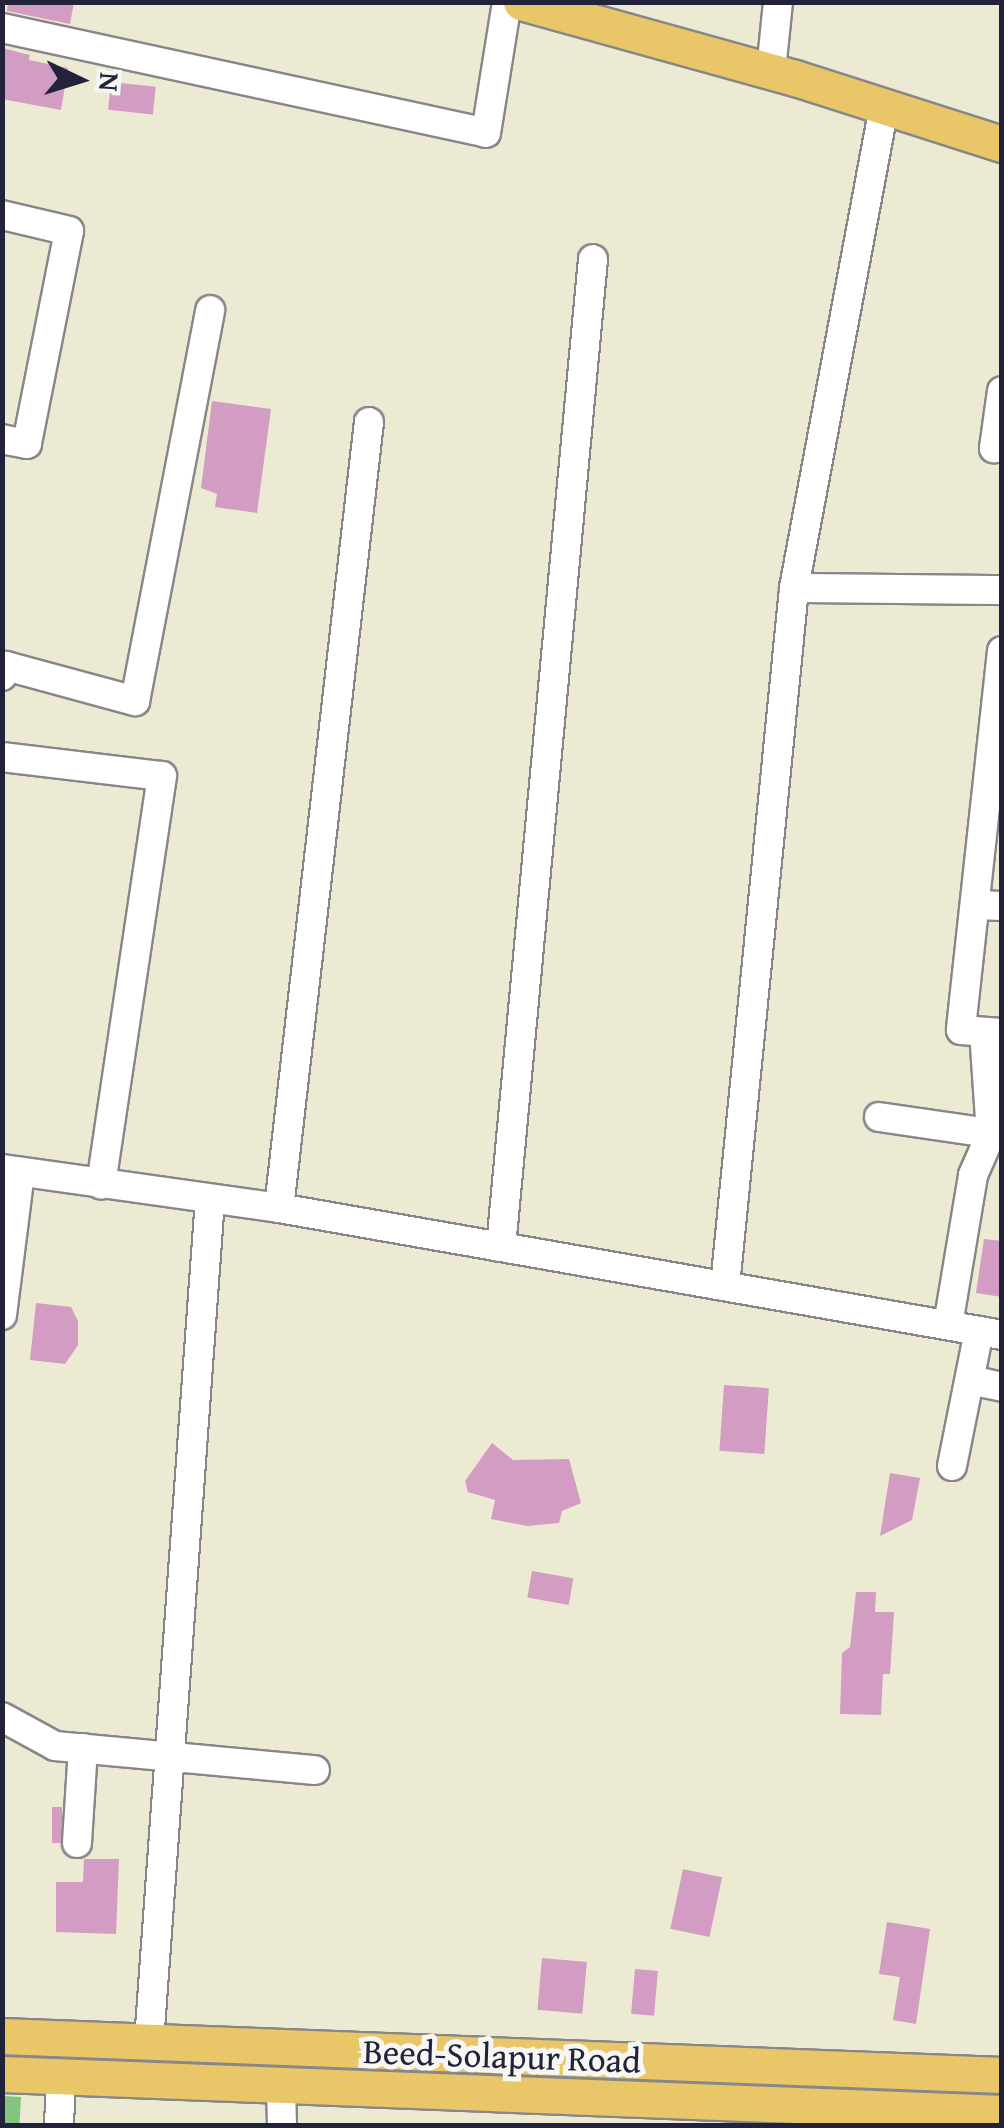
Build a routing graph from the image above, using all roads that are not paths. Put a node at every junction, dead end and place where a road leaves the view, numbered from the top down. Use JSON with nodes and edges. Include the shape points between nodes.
{"nodes":[{"id":1,"x":507,"y":2,"type":"edge"},
{"id":2,"x":520,"y":2,"type":"edge"},
{"id":3,"x":778,"y":2,"type":"edge"},
{"id":4,"x":572,"y":10,"type":"edge"},
{"id":5,"x":2,"y":28,"type":"edge"},
{"id":6,"x":771,"y":72,"type":"junction"},
{"id":7,"x":884,"y":106,"type":"junction"},
{"id":8,"x":1002,"y":144,"type":"edge"},
{"id":9,"x":2,"y":215,"type":"edge"},
{"id":10,"x":593,"y":259,"type":"dead end"},
{"id":11,"x":210,"y":310,"type":"dead end"},
{"id":12,"x":1002,"y":391,"type":"edge"},
{"id":13,"x":369,"y":422,"type":"dead end"},
{"id":14,"x":2,"y":439,"type":"edge"},
{"id":15,"x":1002,"y":448,"type":"edge"},
{"id":16,"x":794,"y":588,"type":"junction"},
{"id":17,"x":1002,"y":590,"type":"edge"},
{"id":18,"x":1002,"y":651,"type":"edge"},
{"id":19,"x":2,"y":676,"type":"edge"},
{"id":20,"x":2,"y":757,"type":"edge"},
{"id":21,"x":988,"y":905,"type":"edge"},
{"id":22,"x":993,"y":1032,"type":"edge"},
{"id":23,"x":879,"y":1117,"type":"dead end"},
{"id":24,"x":996,"y":1134,"type":"edge"},
{"id":25,"x":11,"y":1171,"type":"edge"},
{"id":26,"x":101,"y":1184,"type":"junction"},
{"id":27,"x":210,"y":1199,"type":"junction"},
{"id":28,"x":279,"y":1208,"type":"junction"},
{"id":29,"x":501,"y":1247,"type":"junction"},
{"id":30,"x":5,"y":1266,"type":"edge"},
{"id":31,"x":725,"y":1286,"type":"junction"},
{"id":32,"x":2,"y":1314,"type":"edge"},
{"id":33,"x":948,"y":1325,"type":"junction"},
{"id":34,"x":990,"y":1333,"type":"edge"},
{"id":35,"x":970,"y":1380,"type":"junction"},
{"id":36,"x":1002,"y":1387,"type":"edge"},
{"id":37,"x":952,"y":1466,"type":"dead end"},
{"id":38,"x":2,"y":1717,"type":"edge"},
{"id":39,"x":83,"y":1748,"type":"junction"},
{"id":40,"x":170,"y":1755,"type":"junction"},
{"id":41,"x":315,"y":1770,"type":"dead end"},
{"id":42,"x":78,"y":1843,"type":"dead end"},
{"id":43,"x":2,"y":2036,"type":"edge"},
{"id":44,"x":149,"y":2042,"type":"junction"},
{"id":45,"x":2,"y":2074,"type":"edge"},
{"id":46,"x":1002,"y":2075,"type":"edge"},
{"id":47,"x":61,"y":2076,"type":"junction"},
{"id":48,"x":281,"y":2084,"type":"junction"},
{"id":49,"x":1002,"y":2112,"type":"edge"},
{"id":50,"x":59,"y":2126,"type":"edge"},
{"id":51,"x":282,"y":2126,"type":"edge"}],
"edges":[{"from":1,"to":5,"type":"street","via":[[486,133]]},
{"from":2,"to":4,"type":"main road"},
{"from":3,"to":6,"type":"street"},
{"from":4,"to":6,"type":"main road"},
{"from":6,"to":7,"type":"main road"},
{"from":7,"to":8,"type":"main road"},
{"from":7,"to":16,"type":"street"},
{"from":9,"to":14,"type":"street","via":[[69,231],[28,444]]},
{"from":10,"to":29,"type":"street"},
{"from":11,"to":19,"type":"street","via":[[135,701],[6,666]]},
{"from":12,"to":15,"type":"street","via":[[994,448]]},
{"from":13,"to":28,"type":"street"},
{"from":16,"to":17,"type":"street"},
{"from":16,"to":31,"type":"street"},
{"from":18,"to":21,"type":"street"},
{"from":20,"to":26,"type":"street","via":[[162,776]]},
{"from":21,"to":22,"type":"street","via":[[961,1030]]},
{"from":22,"to":24,"type":"street"},
{"from":23,"to":24,"type":"street"},
{"from":24,"to":33,"type":"street","via":[[973,1174]]},
{"from":25,"to":26,"type":"street"},
{"from":25,"to":30,"type":"street"},
{"from":26,"to":27,"type":"street"},
{"from":27,"to":28,"type":"street"},
{"from":27,"to":40,"type":"street"},
{"from":28,"to":29,"type":"street"},
{"from":29,"to":31,"type":"street"},
{"from":30,"to":32,"type":"street"},
{"from":31,"to":33,"type":"street"},
{"from":33,"to":34,"type":"street"},
{"from":34,"to":35,"type":"street"},
{"from":35,"to":36,"type":"street"},
{"from":35,"to":37,"type":"street"},
{"from":38,"to":39,"type":"street","via":[[54,1746]]},
{"from":39,"to":40,"type":"street"},
{"from":39,"to":42,"type":"street"},
{"from":40,"to":41,"type":"street"},
{"from":40,"to":44,"type":"street"},
{"from":43,"to":44,"type":"main road","name":"Beed-Solapur Road"},
{"from":44,"to":46,"type":"main road","name":"Beed-Solapur Road"},
{"from":45,"to":47,"type":"main road","name":"Beed-Solapur Road"},
{"from":47,"to":48,"type":"main road","name":"Beed-Solapur Road"},
{"from":47,"to":50,"type":"street"},
{"from":48,"to":49,"type":"main road","name":"Beed-Solapur Road"},
{"from":48,"to":51,"type":"street"}]}
